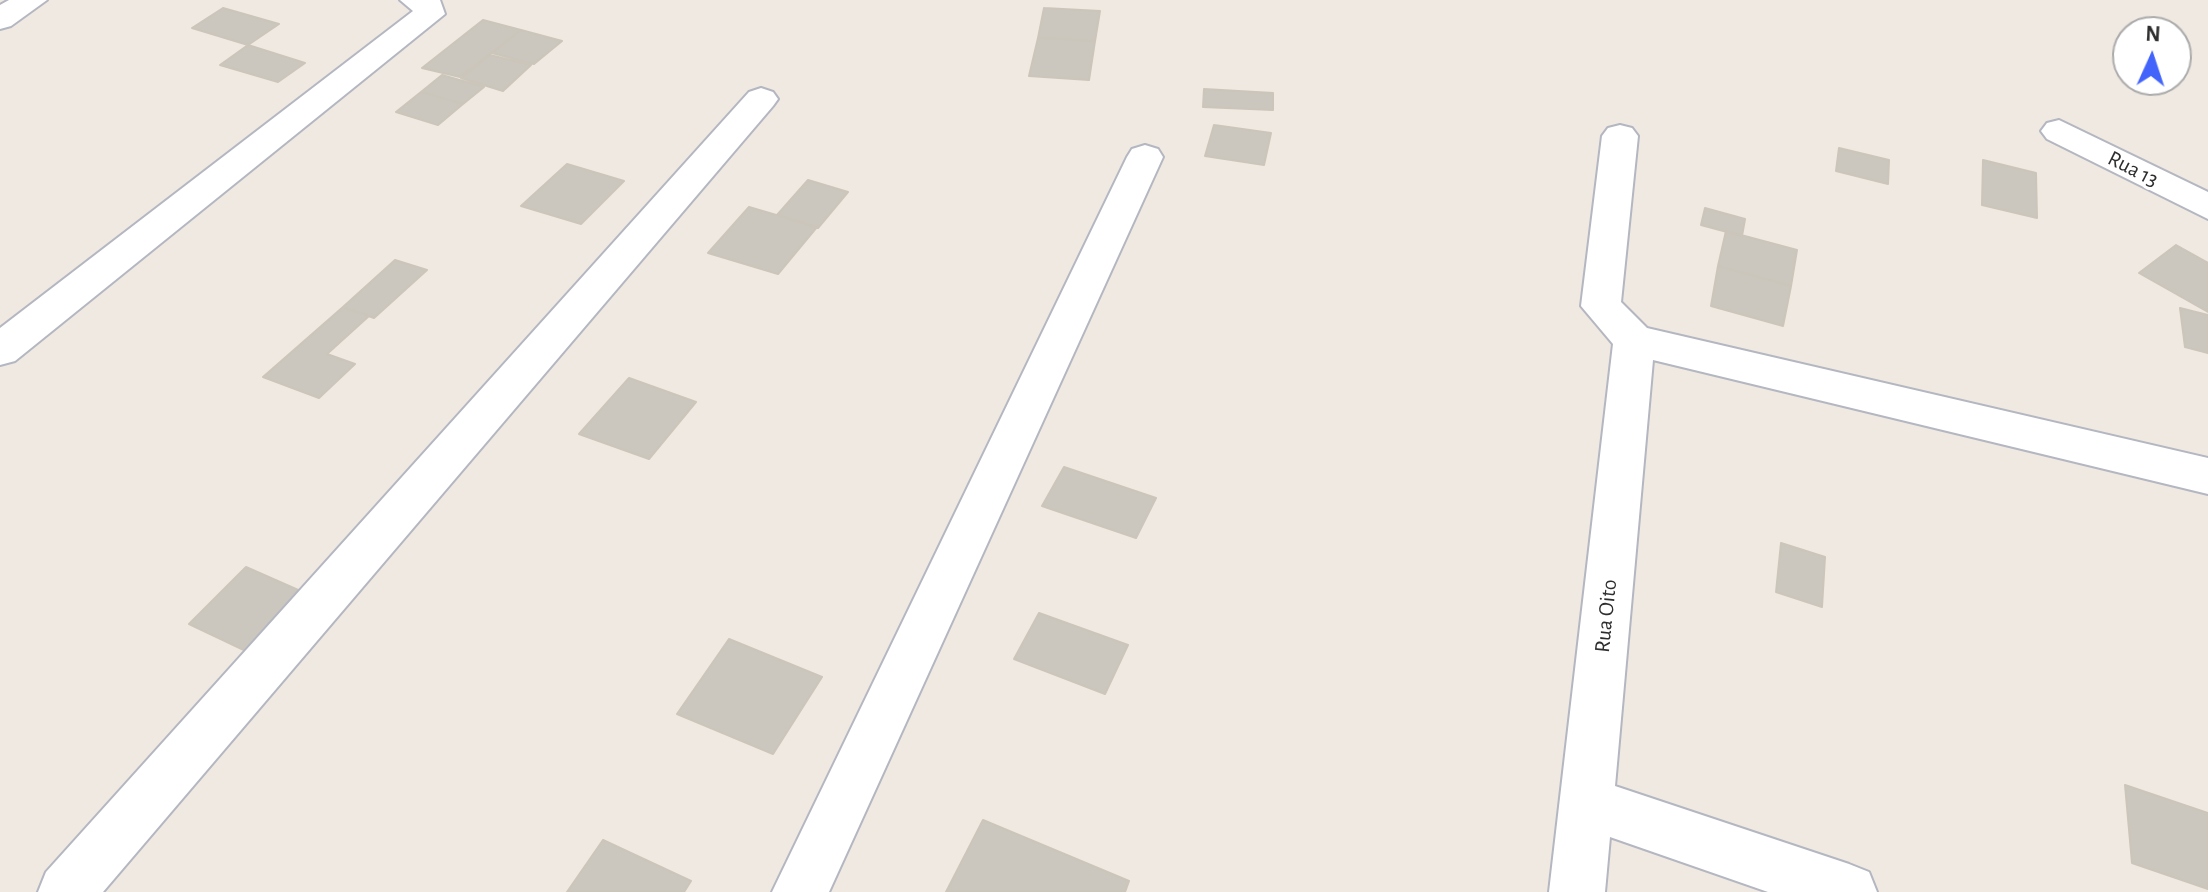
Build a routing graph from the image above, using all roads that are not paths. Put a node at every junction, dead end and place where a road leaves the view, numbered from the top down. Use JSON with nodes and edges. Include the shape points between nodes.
{"nodes":[{"id":1,"x":31,"y":0,"type":"edge"},
{"id":2,"x":416,"y":0,"type":"edge"},
{"id":3,"x":0,"y":19,"type":"edge"},
{"id":4,"x":761,"y":99,"type":"dead end"},
{"id":5,"x":2059,"y":131,"type":"dead end"},
{"id":6,"x":1620,"y":136,"type":"dead end"},
{"id":7,"x":1145,"y":157,"type":"dead end"},
{"id":8,"x":2208,"y":207,"type":"edge"},
{"id":9,"x":1634,"y":340,"type":"junction"},
{"id":10,"x":0,"y":350,"type":"edge"},
{"id":11,"x":2208,"y":476,"type":"edge"},
{"id":12,"x":1587,"y":803,"type":"junction"},
{"id":13,"x":66,"y":892,"type":"edge"},
{"id":14,"x":800,"y":892,"type":"edge"},
{"id":15,"x":1577,"y":892,"type":"edge"},
{"id":16,"x":1849,"y":892,"type":"edge"}],
"edges":[{"from":1,"to":3,"type":"street"},
{"from":2,"to":10,"type":"street","via":[[428,6],[429,14]]},
{"from":4,"to":13,"type":"street"},
{"from":5,"to":8,"type":"street","name":"Rua 13"},
{"from":6,"to":9,"type":"street","via":[[1601,306]]},
{"from":7,"to":14,"type":"street"},
{"from":9,"to":11,"type":"street"},
{"from":9,"to":12,"type":"street","name":"Rua Oito"},
{"from":12,"to":15,"type":"street","name":"Rua Oito"},
{"from":12,"to":16,"type":"street"}]}
